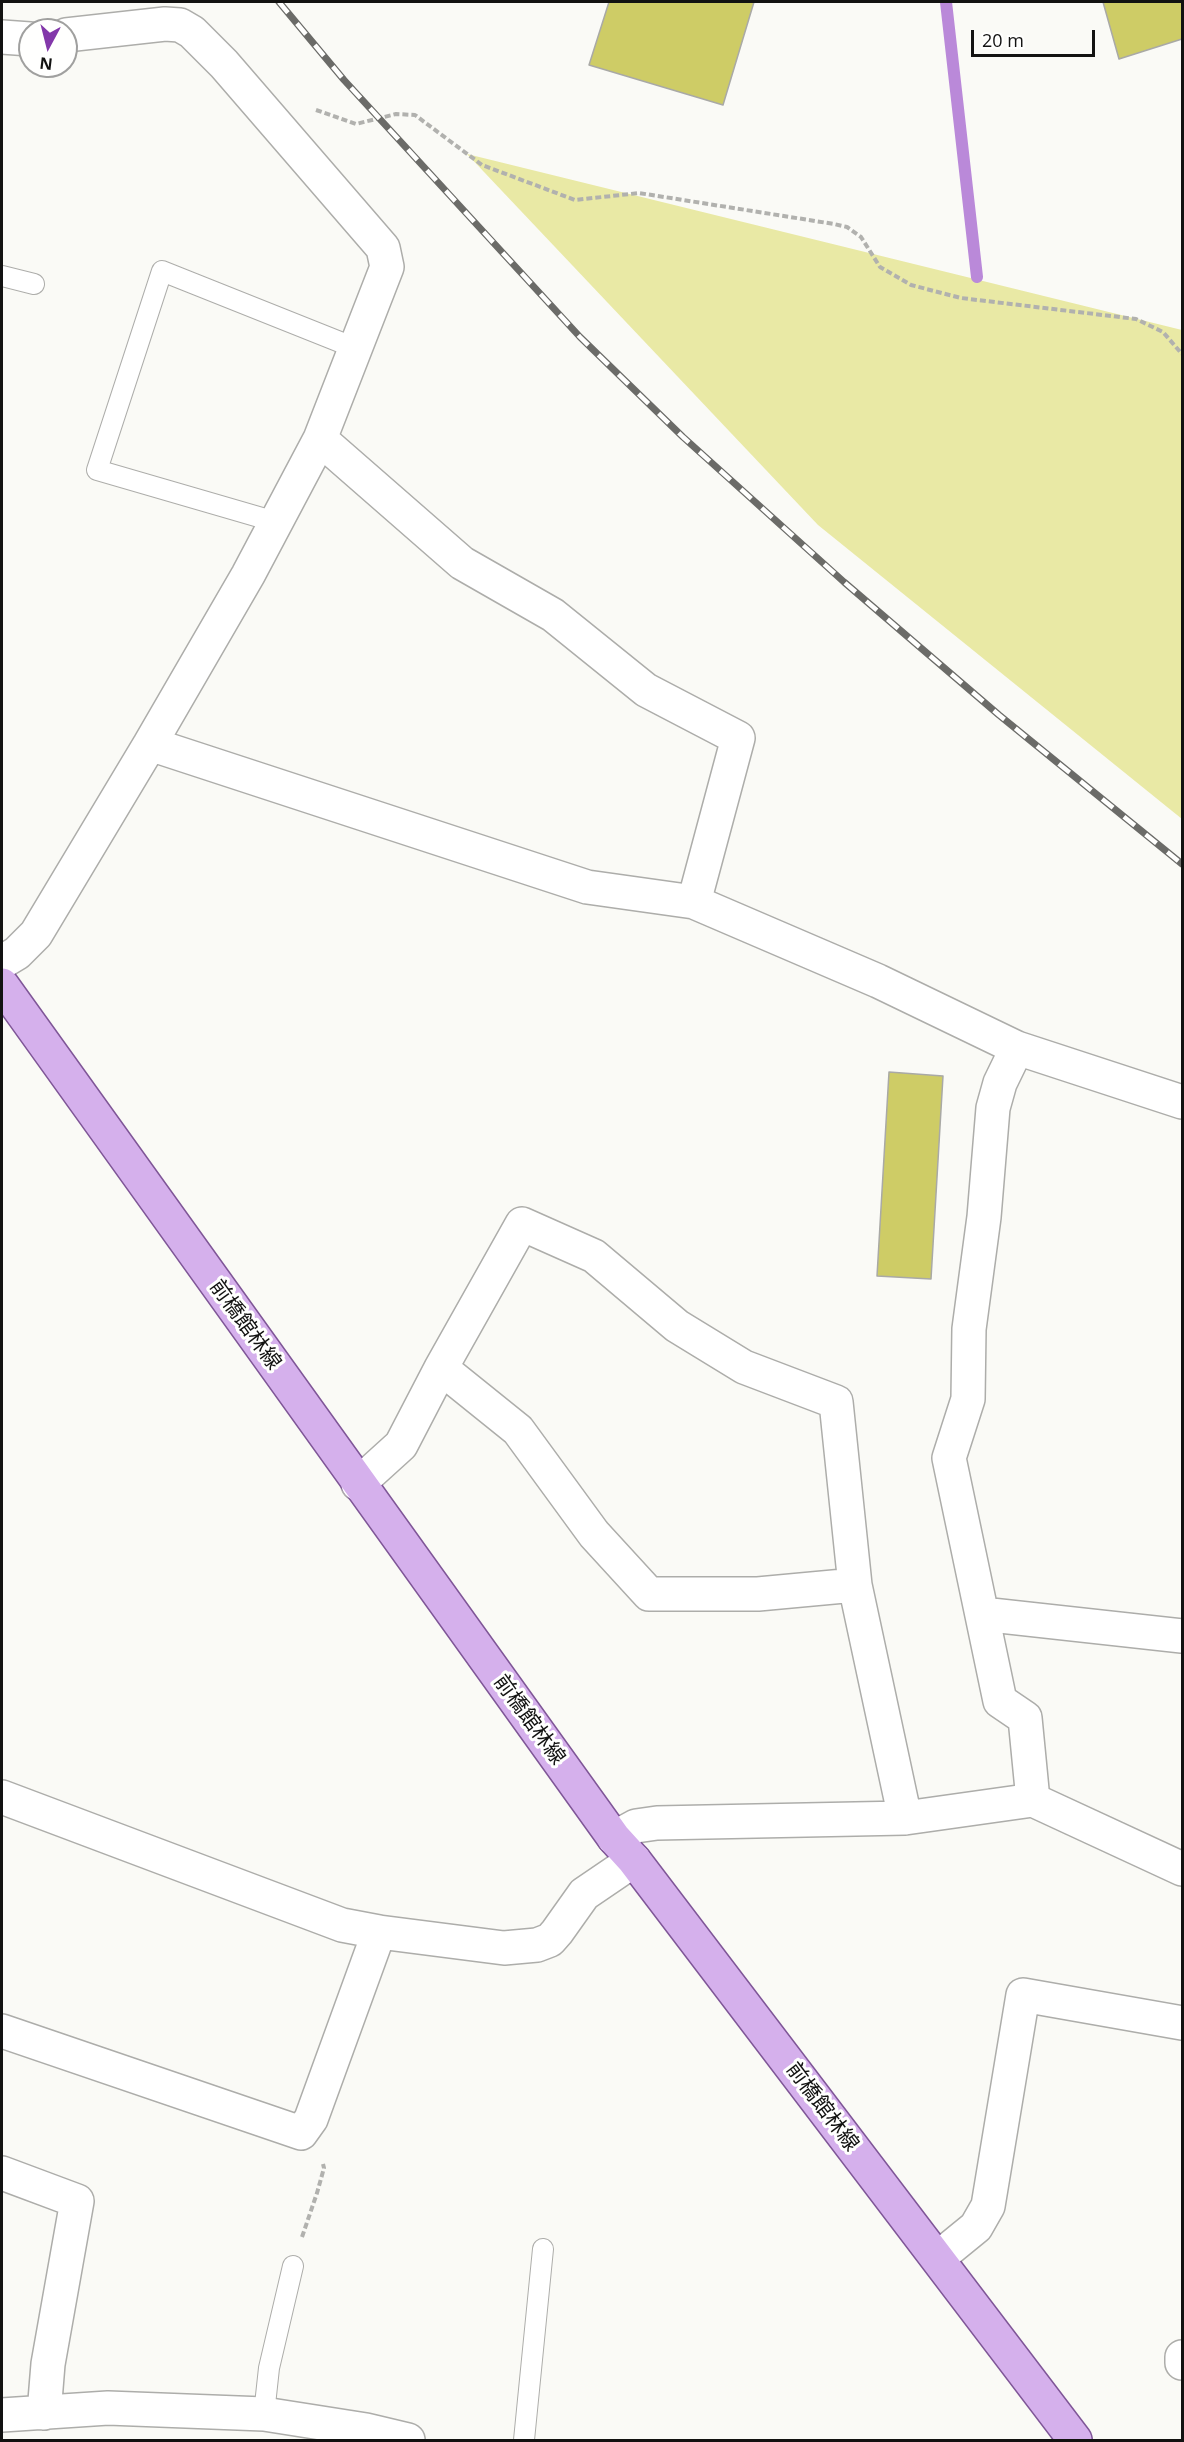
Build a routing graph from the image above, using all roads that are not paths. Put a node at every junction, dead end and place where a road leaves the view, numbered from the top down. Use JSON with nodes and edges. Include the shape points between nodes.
{"nodes":[{"id":1,"x":78,"y":34,"type":"edge"},
{"id":2,"x":2,"y":37,"type":"edge"},
{"id":3,"x":18,"y":38,"type":"edge"},
{"id":4,"x":2,"y":276,"type":"edge"},
{"id":5,"x":34,"y":284,"type":"dead end"},
{"id":6,"x":355,"y":348,"type":"junction"},
{"id":7,"x":320,"y":439,"type":"junction"},
{"id":8,"x":276,"y":522,"type":"junction"},
{"id":9,"x":150,"y":744,"type":"junction"},
{"id":10,"x":694,"y":902,"type":"junction"},
{"id":11,"x":2,"y":962,"type":"edge"},
{"id":12,"x":2,"y":985,"type":"edge"},
{"id":13,"x":1017,"y":1048,"type":"junction"},
{"id":14,"x":1182,"y":1102,"type":"edge"},
{"id":15,"x":441,"y":1368,"type":"junction"},
{"id":16,"x":358,"y":1484,"type":"junction"},
{"id":17,"x":855,"y":1585,"type":"junction"},
{"id":18,"x":982,"y":1614,"type":"junction"},
{"id":19,"x":1182,"y":1636,"type":"edge"},
{"id":20,"x":2,"y":1797,"type":"edge"},
{"id":21,"x":1033,"y":1800,"type":"junction"},
{"id":22,"x":905,"y":1818,"type":"junction"},
{"id":23,"x":624,"y":1849,"type":"junction"},
{"id":24,"x":1182,"y":1869,"type":"edge"},
{"id":25,"x":379,"y":1932,"type":"junction"},
{"id":26,"x":1182,"y":2023,"type":"edge"},
{"id":27,"x":2,"y":2031,"type":"edge"},
{"id":28,"x":2,"y":2173,"type":"edge"},
{"id":29,"x":543,"y":2249,"type":"dead end"},
{"id":30,"x":938,"y":2258,"type":"junction"},
{"id":31,"x":293,"y":2266,"type":"road end"},
{"id":32,"x":1182,"y":2356,"type":"edge"},
{"id":33,"x":1182,"y":2363,"type":"edge"},
{"id":34,"x":44,"y":2413,"type":"junction"},
{"id":35,"x":264,"y":2414,"type":"junction"},
{"id":36,"x":4,"y":2423,"type":"edge"},
{"id":37,"x":408,"y":2440,"type":"edge"},
{"id":38,"x":524,"y":2440,"type":"edge"},
{"id":39,"x":1075,"y":2440,"type":"edge"}],
"edges":[{"from":1,"to":6,"type":"street","via":[[180,25],[224,64],[383,248],[387,267]]},
{"from":2,"to":3,"type":"street"},
{"from":4,"to":5,"type":"lane"},
{"from":6,"to":7,"type":"street"},
{"from":6,"to":8,"type":"lane","via":[[162,271],[97,470]]},
{"from":7,"to":8,"type":"street"},
{"from":7,"to":10,"type":"street","via":[[462,563],[553,615],[646,690],[738,738]]},
{"from":8,"to":9,"type":"street"},
{"from":9,"to":10,"type":"street","via":[[587,887]]},
{"from":9,"to":11,"type":"street","via":[[36,934]]},
{"from":10,"to":13,"type":"street","via":[[878,981]]},
{"from":12,"to":16,"type":"main road","name":"前橋館林線"},
{"from":13,"to":14,"type":"street"},
{"from":13,"to":18,"type":"street","via":[[993,1107],[969,1329],[968,1399],[949,1458]]},
{"from":15,"to":16,"type":"street","via":[[401,1445]]},
{"from":15,"to":17,"type":"street","via":[[518,1430],[594,1534],[649,1594],[758,1594]]},
{"from":15,"to":17,"type":"street","via":[[522,1224],[594,1256],[677,1326],[744,1367],[836,1402]]},
{"from":16,"to":23,"type":"main road","name":"前橋館林線"},
{"from":17,"to":22,"type":"street"},
{"from":18,"to":19,"type":"street"},
{"from":18,"to":21,"type":"street","via":[[1000,1701],[1025,1718]]},
{"from":20,"to":25,"type":"street","via":[[342,1925]]},
{"from":21,"to":22,"type":"street"},
{"from":21,"to":24,"type":"street"},
{"from":22,"to":23,"type":"street","via":[[657,1823],[636,1826]]},
{"from":23,"to":25,"type":"street","via":[[550,1940],[537,1945],[504,1948]]},
{"from":23,"to":30,"type":"main road","name":"前橋館林線"},
{"from":25,"to":27,"type":"street","via":[[311,2119],[301,2133]]},
{"from":26,"to":30,"type":"street","via":[[1023,1995],[988,2206],[976,2228]]},
{"from":28,"to":34,"type":"street","via":[[77,2201],[48,2364]]},
{"from":29,"to":38,"type":"lane"},
{"from":30,"to":39,"type":"main road","name":"前橋館林線"},
{"from":31,"to":35,"type":"lane","via":[[269,2368]]},
{"from":32,"to":33,"type":"street"},
{"from":34,"to":35,"type":"street","via":[[108,2408]]},
{"from":34,"to":36,"type":"street"},
{"from":35,"to":37,"type":"street"}]}
